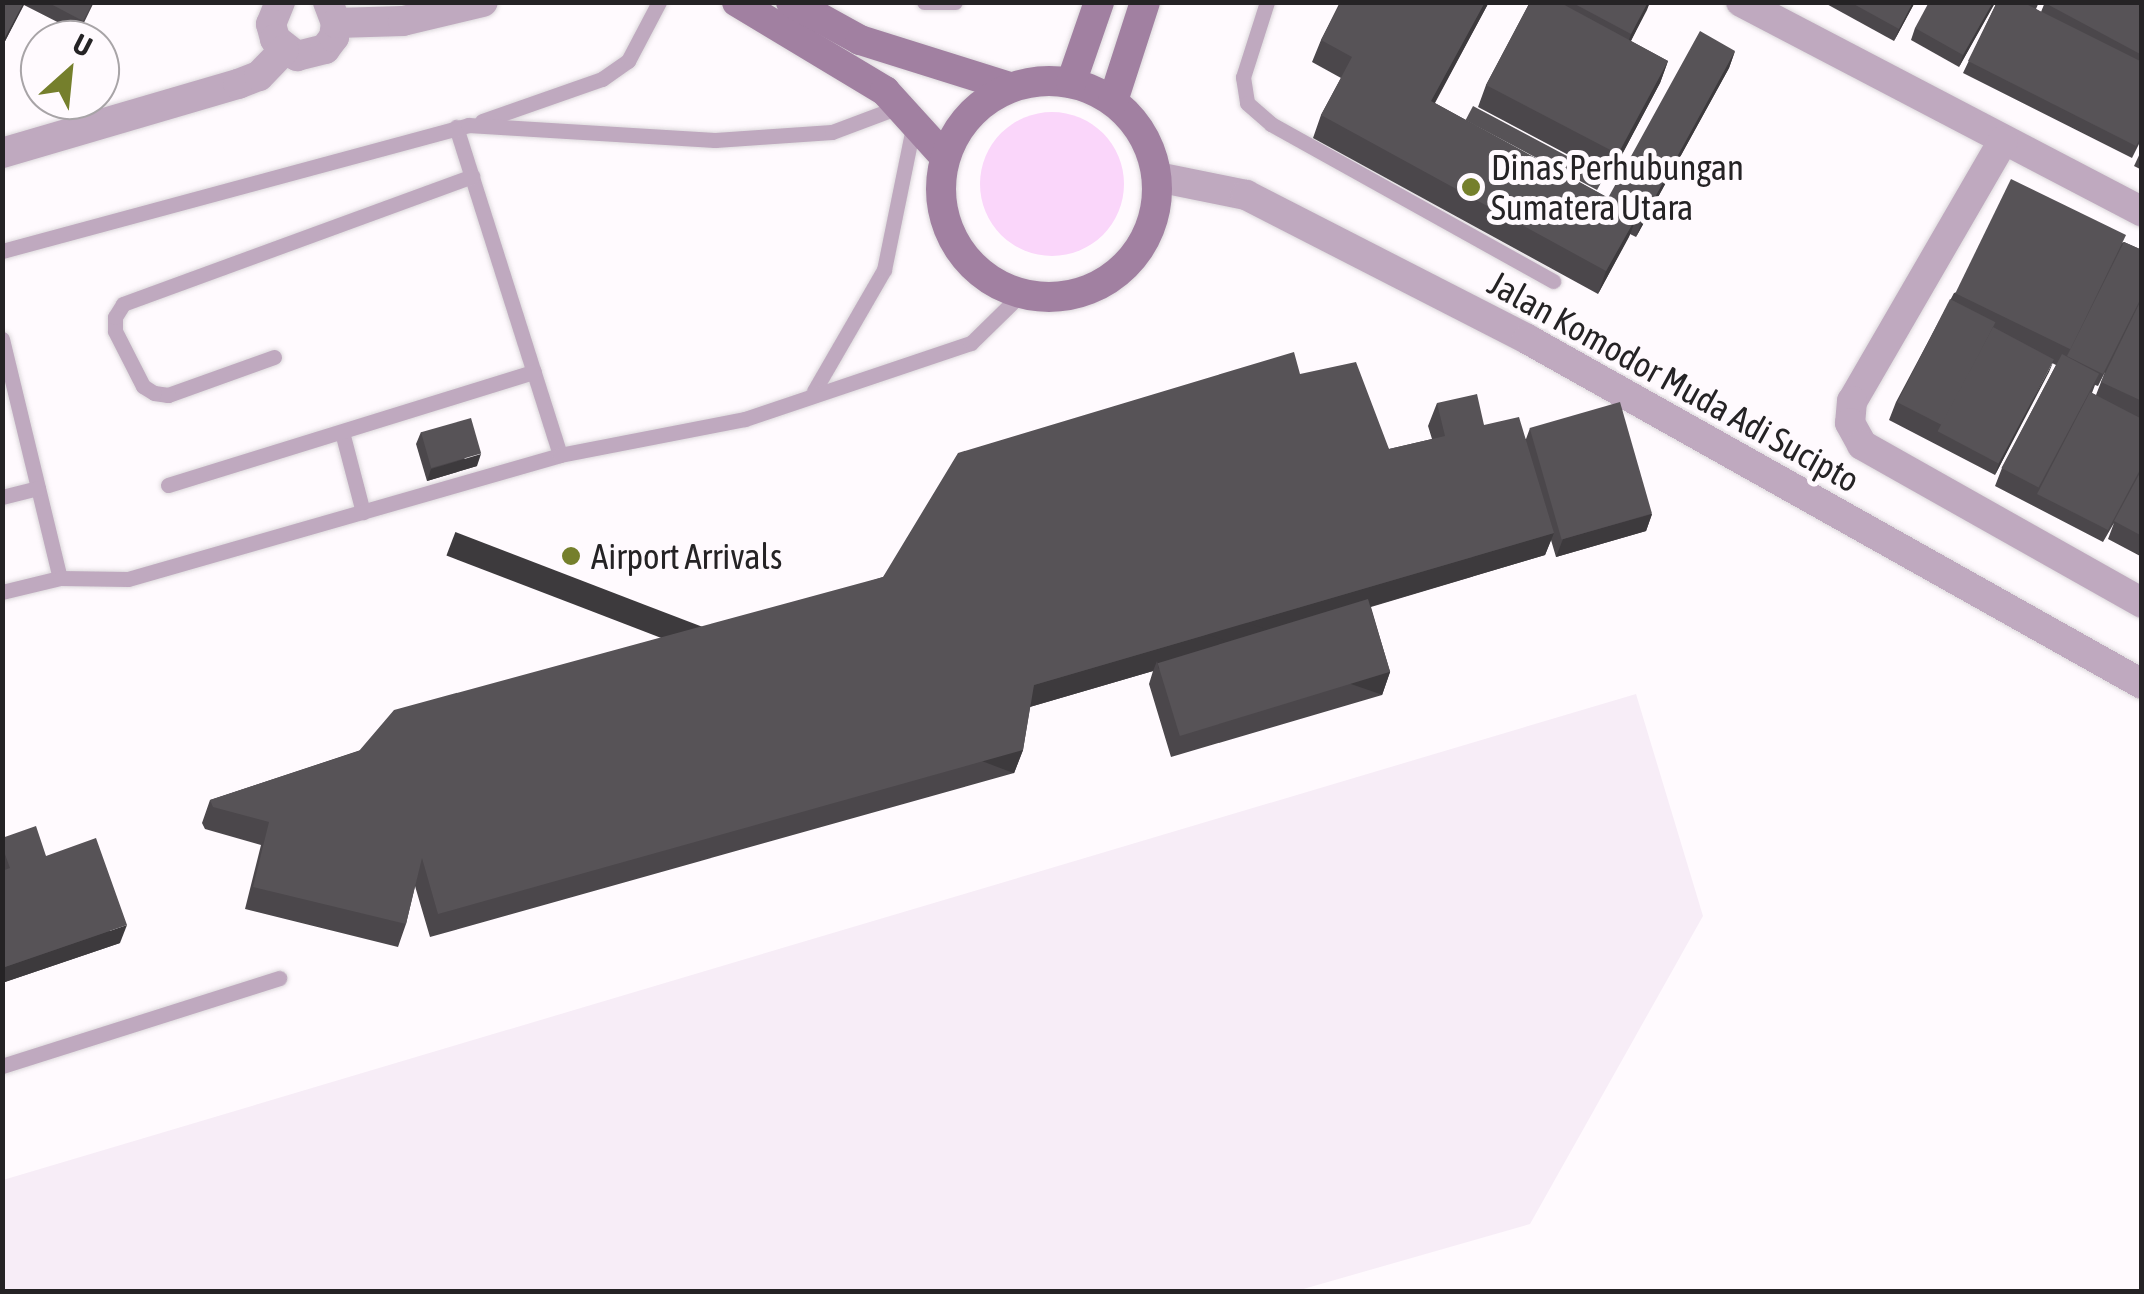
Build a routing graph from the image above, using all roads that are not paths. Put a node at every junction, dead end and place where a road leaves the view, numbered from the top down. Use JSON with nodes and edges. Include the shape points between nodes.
{"nodes":[{"id":1,"x":280,"y":2,"type":"edge"},
{"id":2,"x":483,"y":2,"type":"edge"},
{"id":3,"x":659,"y":2,"type":"edge"},
{"id":4,"x":736,"y":2,"type":"edge"},
{"id":5,"x":791,"y":2,"type":"edge"},
{"id":6,"x":924,"y":2,"type":"edge"},
{"id":7,"x":955,"y":2,"type":"edge"},
{"id":8,"x":1099,"y":2,"type":"edge"},
{"id":9,"x":1145,"y":2,"type":"edge"},
{"id":10,"x":1266,"y":2,"type":"edge"},
{"id":11,"x":1742,"y":2,"type":"edge"},
{"id":12,"x":332,"y":13,"type":"edge"},
{"id":13,"x":284,"y":50,"type":"junction"},
{"id":14,"x":1071,"y":83,"type":"junction"},
{"id":15,"x":1010,"y":87,"type":"junction"},
{"id":16,"x":1113,"y":102,"type":"junction"},
{"id":17,"x":907,"y":113,"type":"junction"},
{"id":18,"x":462,"y":126,"type":"junction"},
{"id":19,"x":2003,"y":141,"type":"junction"},
{"id":20,"x":2,"y":153,"type":"edge"},
{"id":21,"x":944,"y":156,"type":"junction"},
{"id":22,"x":472,"y":176,"type":"junction"},
{"id":23,"x":1157,"y":177,"type":"junction"},
{"id":24,"x":2142,"y":212,"type":"edge"},
{"id":25,"x":2,"y":251,"type":"edge"},
{"id":26,"x":1553,"y":281,"type":"dead end"},
{"id":27,"x":1019,"y":296,"type":"junction"},
{"id":28,"x":2,"y":340,"type":"edge"},
{"id":29,"x":274,"y":356,"type":"dead end"},
{"id":30,"x":534,"y":372,"type":"junction"},
{"id":31,"x":814,"y":391,"type":"junction"},
{"id":32,"x":342,"y":432,"type":"junction"},
{"id":33,"x":560,"y":456,"type":"junction"},
{"id":34,"x":168,"y":485,"type":"dead end"},
{"id":35,"x":38,"y":488,"type":"junction"},
{"id":36,"x":2,"y":497,"type":"edge"},
{"id":37,"x":363,"y":512,"type":"junction"},
{"id":38,"x":60,"y":578,"type":"junction"},
{"id":39,"x":2,"y":592,"type":"edge"},
{"id":40,"x":2142,"y":603,"type":"edge"},
{"id":41,"x":2142,"y":684,"type":"edge"},
{"id":42,"x":279,"y":978,"type":"dead end"},
{"id":43,"x":2,"y":1066,"type":"edge"}],
"edges":[{"from":1,"to":13,"type":"street","via":[[271,24]]},
{"from":2,"to":12,"type":"street","via":[[403,21]]},
{"from":3,"to":18,"type":"lane","via":[[628,61],[602,79]]},
{"from":4,"to":17,"type":"main road","via":[[868,78]]},
{"from":5,"to":15,"type":"main road","via":[[900,56]]},
{"from":6,"to":7,"type":"lane"},
{"from":8,"to":14,"type":"main road"},
{"from":9,"to":16,"type":"main road"},
{"from":10,"to":26,"type":"lane","via":[[1243,76],[1247,103],[1270,124]]},
{"from":11,"to":19,"type":"street"},
{"from":12,"to":13,"type":"street","via":[[325,49],[297,56]]},
{"from":13,"to":20,"type":"street","via":[[259,76],[238,84]]},
{"from":14,"to":15,"type":"main road"},
{"from":14,"to":16,"type":"main road"},
{"from":15,"to":21,"type":"main road","via":[[975,110]]},
{"from":16,"to":23,"type":"main road","via":[[1143,134]]},
{"from":17,"to":18,"type":"lane","via":[[832,132],[715,140]]},
{"from":17,"to":21,"type":"main road"},
{"from":17,"to":31,"type":"lane","via":[[884,270]]},
{"from":18,"to":22,"type":"lane"},
{"from":18,"to":25,"type":"lane"},
{"from":19,"to":24,"type":"street"},
{"from":19,"to":40,"type":"street","via":[[1852,401],[1850,424],[1862,445]]},
{"from":21,"to":27,"type":"main road","via":[[945,211],[962,252]]},
{"from":22,"to":29,"type":"lane","via":[[123,304],[115,317],[115,331],[143,386],[154,393],[168,395]]},
{"from":22,"to":30,"type":"lane"},
{"from":23,"to":27,"type":"main road","via":[[1151,226],[1124,266],[1083,291]]},
{"from":23,"to":41,"type":"street","name":"Jalan Komodor Muda Adi Sucipto","via":[[1246,195],[1528,339]]},
{"from":27,"to":31,"type":"lane","via":[[970,343]]},
{"from":28,"to":35,"type":"lane"},
{"from":30,"to":32,"type":"lane"},
{"from":30,"to":33,"type":"lane"},
{"from":31,"to":33,"type":"lane","via":[[744,419]]},
{"from":32,"to":34,"type":"lane"},
{"from":32,"to":37,"type":"lane"},
{"from":33,"to":37,"type":"lane"},
{"from":35,"to":36,"type":"lane"},
{"from":35,"to":38,"type":"lane"},
{"from":37,"to":38,"type":"lane","via":[[128,579]]},
{"from":38,"to":39,"type":"lane"},
{"from":42,"to":43,"type":"lane"}]}
